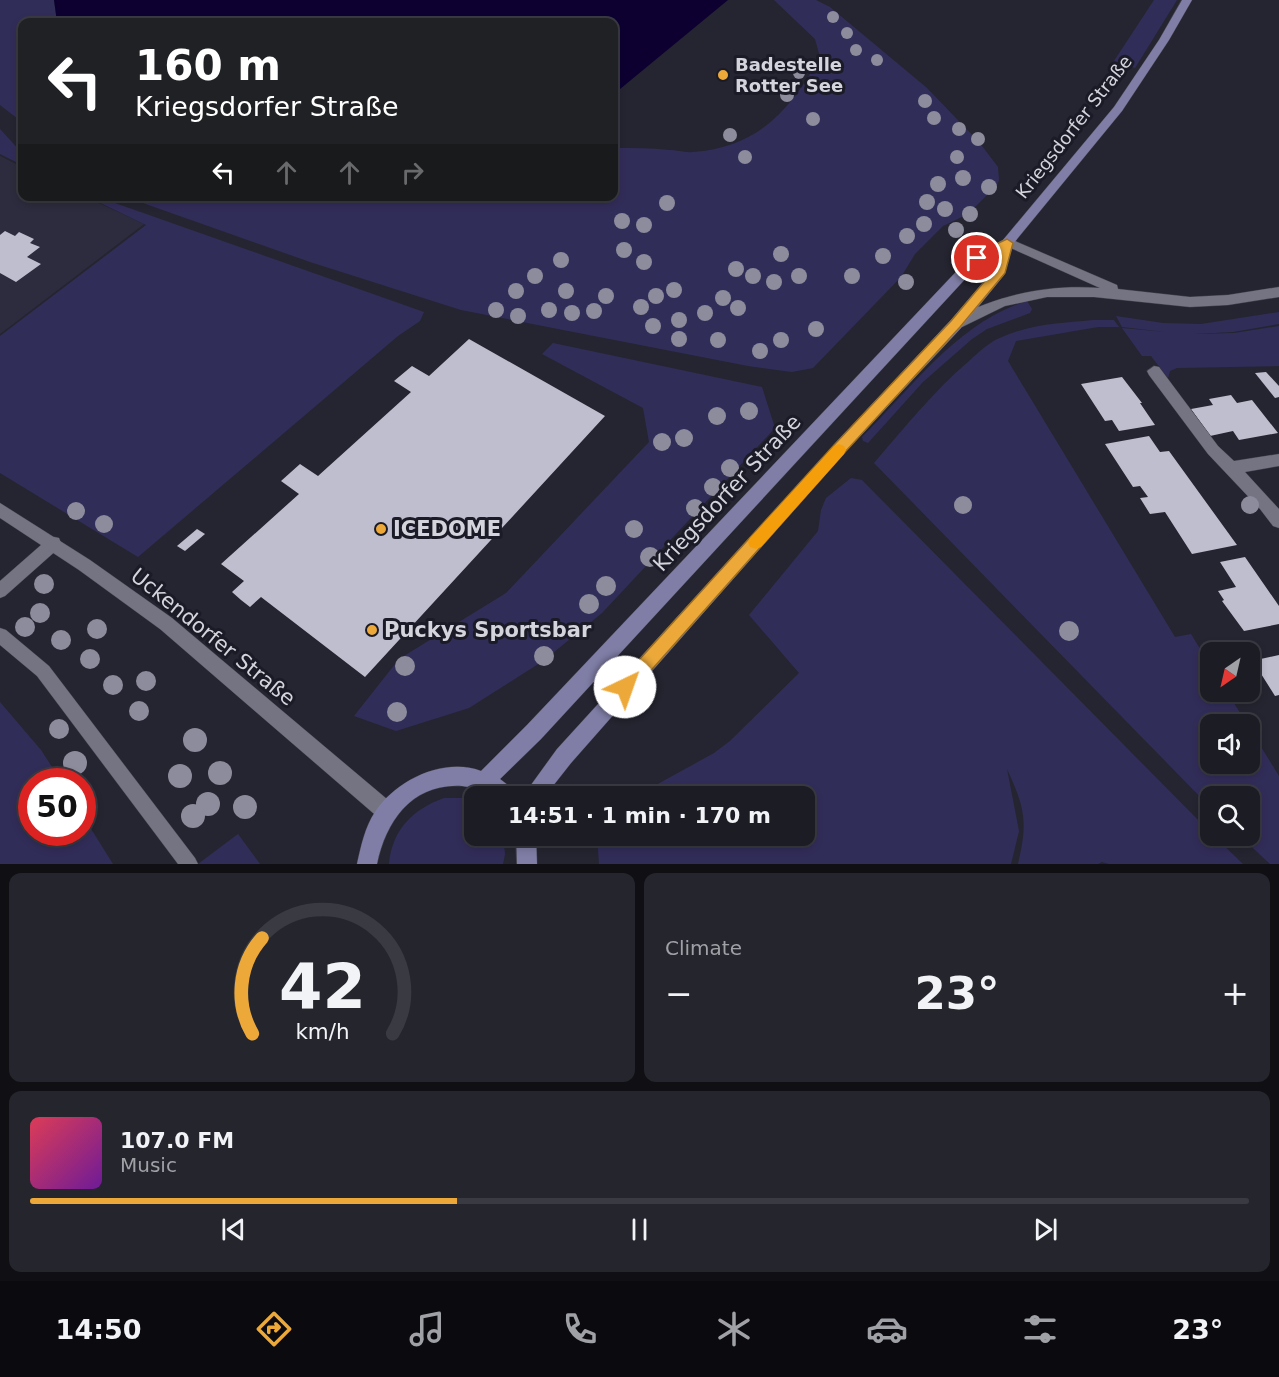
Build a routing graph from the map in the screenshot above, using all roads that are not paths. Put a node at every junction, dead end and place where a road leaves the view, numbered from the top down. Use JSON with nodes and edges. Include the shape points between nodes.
{"nodes":[{"id":1,"x":1187,"y":0,"type":"edge"},
{"id":2,"x":1007,"y":243,"type":"junction"},
{"id":3,"x":1279,"y":292,"type":"edge"},
{"id":4,"x":1143,"y":297,"type":"junction"},
{"id":5,"x":956,"y":324,"type":"junction"},
{"id":6,"x":1154,"y":371,"type":"dead end"},
{"id":7,"x":1279,"y":460,"type":"edge"},
{"id":8,"x":1232,"y":468,"type":"junction"},
{"id":9,"x":0,"y":510,"type":"edge"},
{"id":10,"x":1279,"y":521,"type":"edge"},
{"id":11,"x":54,"y":543,"type":"junction"},
{"id":12,"x":0,"y":591,"type":"edge"},
{"id":13,"x":0,"y":634,"type":"edge"},
{"id":14,"x":484,"y":781,"type":"junction"},
{"id":15,"x":491,"y":786,"type":"edge"},
{"id":16,"x":541,"y":786,"type":"edge"},
{"id":17,"x":387,"y":812,"type":"junction"},
{"id":18,"x":526,"y":846,"type":"edge"},
{"id":19,"x":189,"y":864,"type":"edge"},
{"id":20,"x":367,"y":864,"type":"edge"},
{"id":21,"x":527,"y":864,"type":"edge"}],
"edges":[{"from":1,"to":2,"type":"main road","name":"Kriegsdorfer Straße","via":[[1118,109]]},
{"from":2,"to":4,"type":"street","via":[[1119,291]]},
{"from":2,"to":5,"type":"main road","name":"Kriegsdorfer Straße","via":[[1001,270]]},
{"from":2,"to":14,"type":"main road","name":"Kriegsdorfer Straße","via":[[975,260],[543,723]]},
{"from":3,"to":4,"type":"street","via":[[1198,302]]},
{"from":4,"to":5,"type":"street","via":[[1076,290],[1028,294],[978,310]]},
{"from":5,"to":16,"type":"main road","name":"Kriegsdorfer Straße","via":[[840,448]]},
{"from":6,"to":8,"type":"street"},
{"from":7,"to":8,"type":"street"},
{"from":8,"to":10,"type":"street"},
{"from":9,"to":11,"type":"street","name":"Uckendorfer Straße"},
{"from":11,"to":12,"type":"lane"},
{"from":11,"to":17,"type":"street","name":"Uckendorfer Straße","via":[[217,665]]},
{"from":13,"to":19,"type":"lane","via":[[43,671]]},
{"from":14,"to":15,"type":"main road"},
{"from":14,"to":17,"type":"main road","via":[[459,775],[433,779],[408,792]]},
{"from":17,"to":20,"type":"main road","via":[[372,839]]},
{"from":18,"to":21,"type":"main road"}]}
